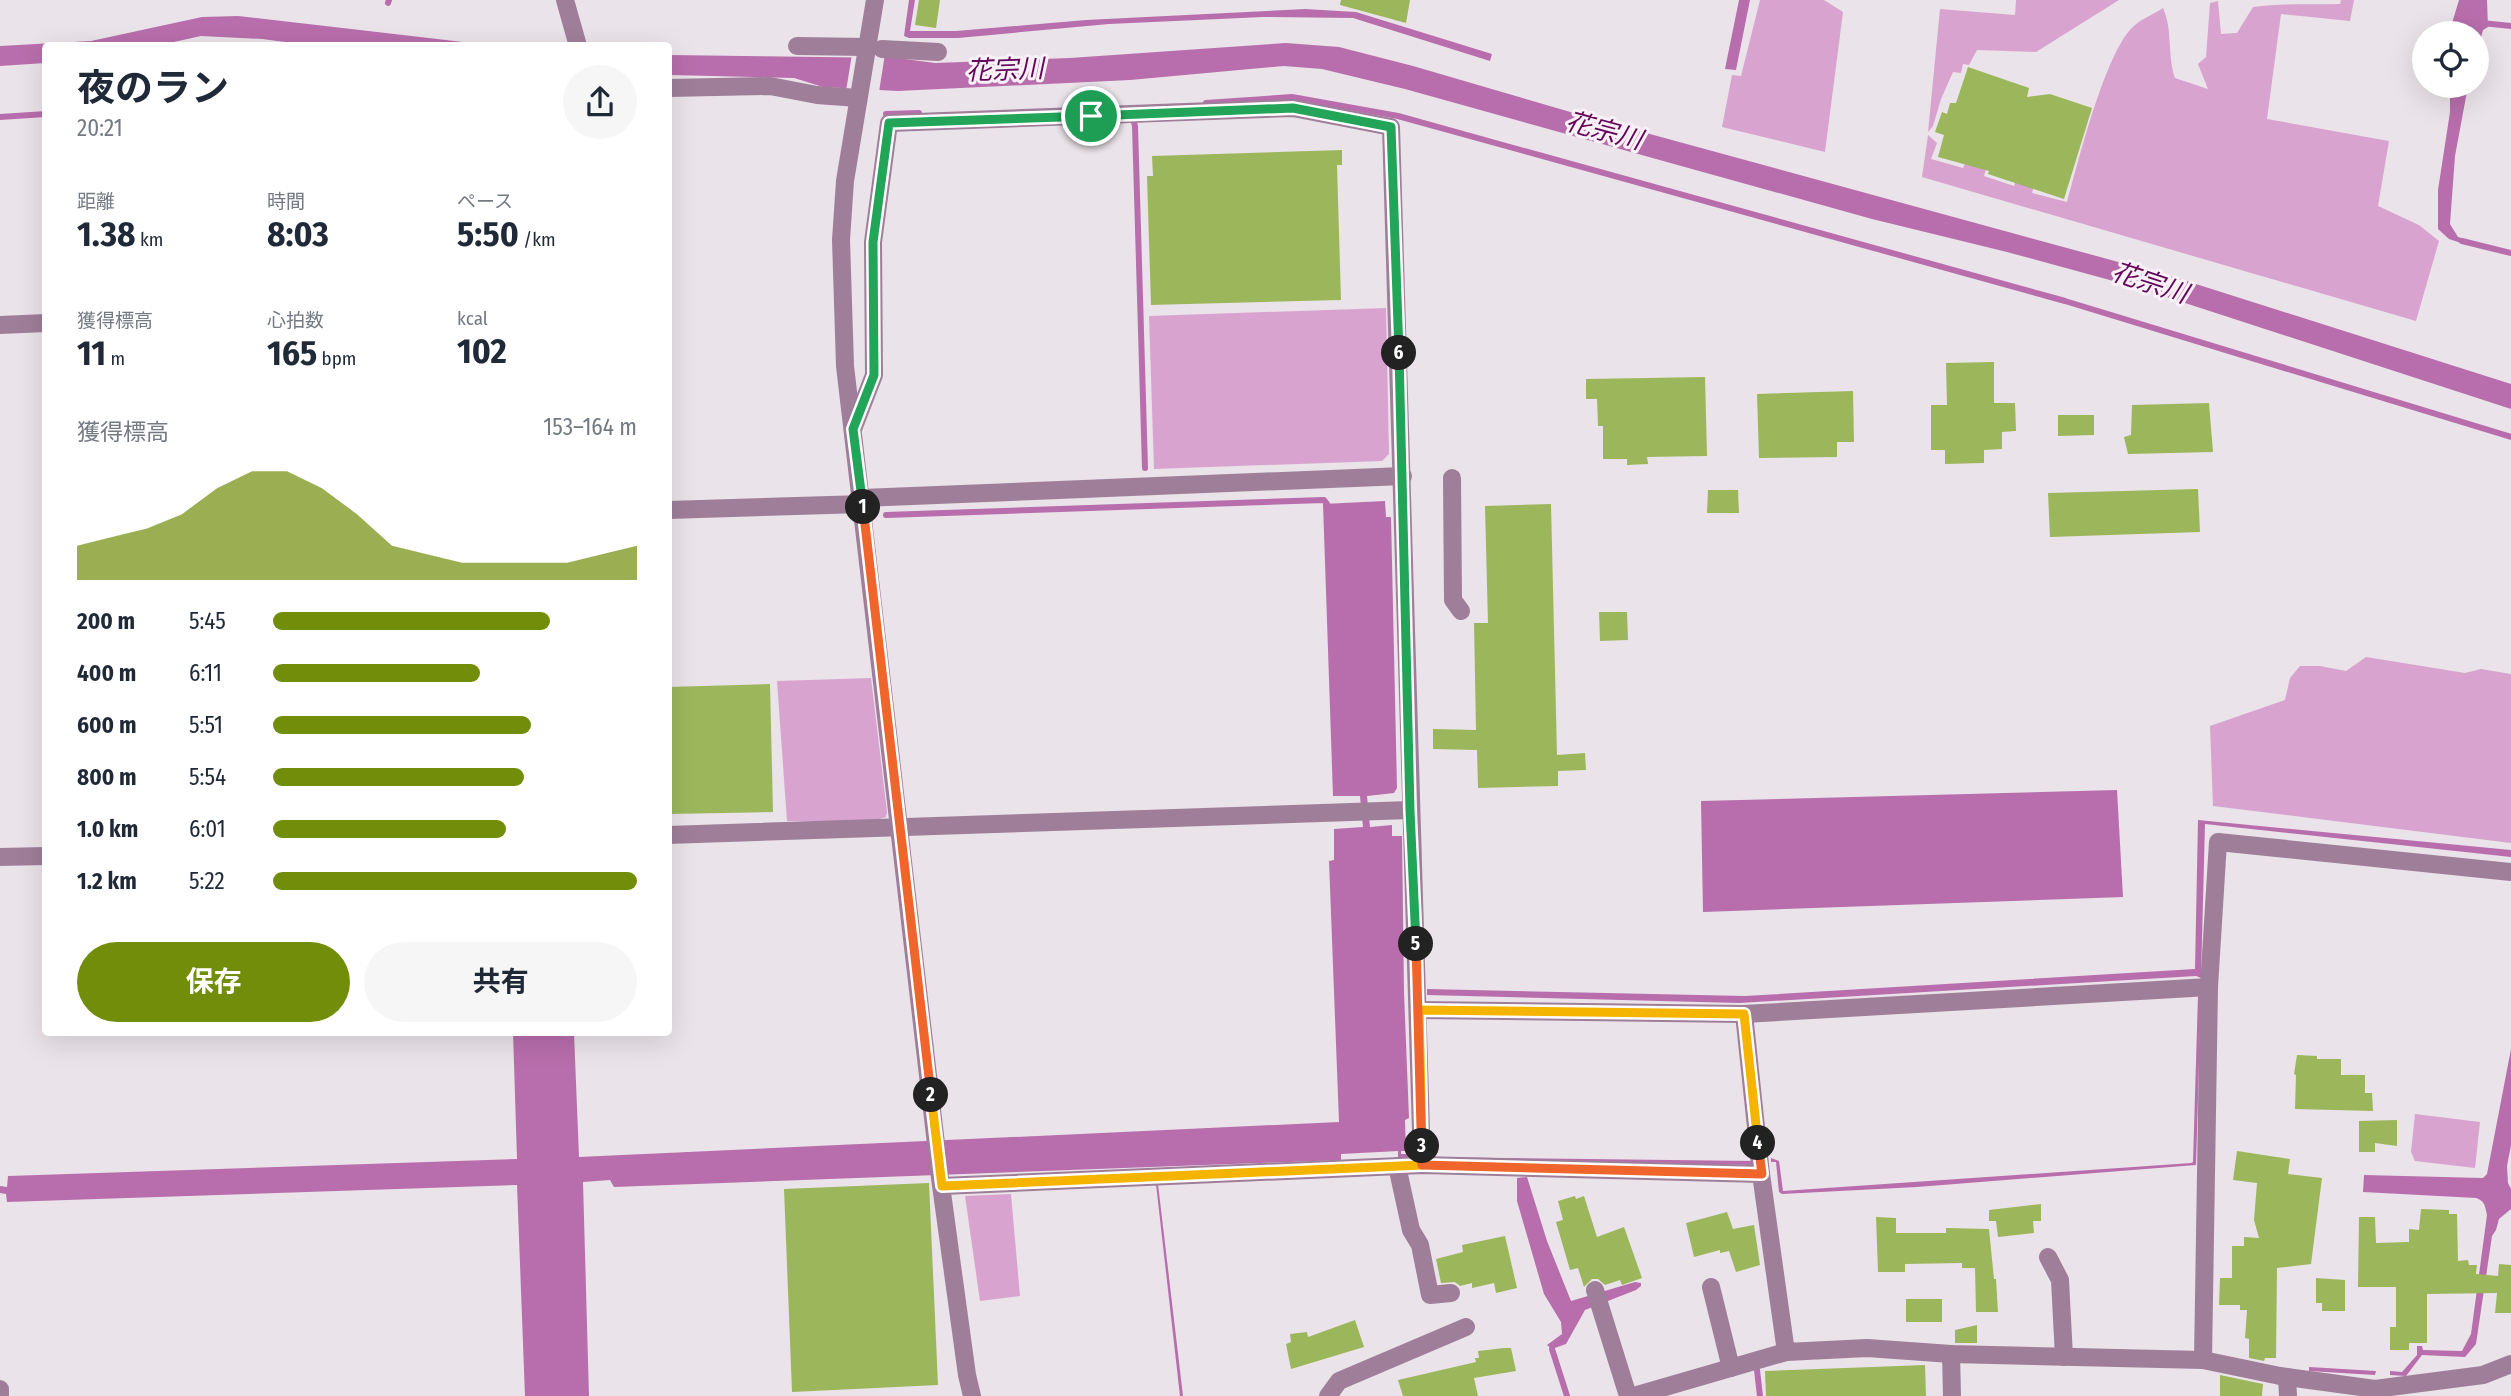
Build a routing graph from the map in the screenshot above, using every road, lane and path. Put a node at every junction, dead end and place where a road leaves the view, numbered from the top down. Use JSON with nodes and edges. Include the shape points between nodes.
{"nodes":[{"id":1,"x":565,"y":0,"type":"edge"},
{"id":2,"x":875,"y":0,"type":"edge"},
{"id":3,"x":577,"y":42,"type":"edge"},
{"id":4,"x":797,"y":46,"type":"dead end"},
{"id":5,"x":871,"y":49,"type":"junction"},
{"id":6,"x":938,"y":52,"type":"dead end"},
{"id":7,"x":672,"y":88,"type":"edge"},
{"id":8,"x":859,"y":96,"type":"junction"},
{"id":9,"x":42,"y":323,"type":"edge"},
{"id":10,"x":0,"y":325,"type":"edge"},
{"id":11,"x":853,"y":429,"type":"junction"},
{"id":12,"x":1403,"y":476,"type":"junction"},
{"id":13,"x":1452,"y":478,"type":"dead end"},
{"id":14,"x":862,"y":501,"type":"junction"},
{"id":15,"x":672,"y":510,"type":"edge"},
{"id":16,"x":1461,"y":611,"type":"dead end"},
{"id":17,"x":1410,"y":810,"type":"junction"},
{"id":18,"x":901,"y":827,"type":"junction"},
{"id":19,"x":672,"y":835,"type":"edge"},
{"id":20,"x":42,"y":856,"type":"edge"},
{"id":21,"x":0,"y":857,"type":"edge"},
{"id":22,"x":2511,"y":872,"type":"edge"},
{"id":23,"x":2209,"y":987,"type":"junction"},
{"id":24,"x":1419,"y":1010,"type":"junction"},
{"id":25,"x":1744,"y":1014,"type":"junction"},
{"id":26,"x":1422,"y":1165,"type":"junction"},
{"id":27,"x":1397,"y":1166,"type":"junction"},
{"id":28,"x":1762,"y":1174,"type":"junction"},
{"id":29,"x":941,"y":1182,"type":"junction"},
{"id":30,"x":2048,"y":1257,"type":"dead end"},
{"id":31,"x":1711,"y":1287,"type":"dead end"},
{"id":32,"x":1595,"y":1290,"type":"dead end"},
{"id":33,"x":1451,"y":1293,"type":"dead end"},
{"id":34,"x":1466,"y":1327,"type":"dead end"},
{"id":35,"x":1786,"y":1352,"type":"junction"},
{"id":36,"x":1951,"y":1354,"type":"junction"},
{"id":37,"x":2063,"y":1357,"type":"junction"},
{"id":38,"x":2203,"y":1360,"type":"junction"},
{"id":39,"x":2511,"y":1363,"type":"edge"},
{"id":40,"x":1731,"y":1368,"type":"junction"},
{"id":41,"x":2287,"y":1377,"type":"junction"},
{"id":42,"x":0,"y":1389,"type":"edge"},
{"id":43,"x":0,"y":1396,"type":"edge"},
{"id":44,"x":972,"y":1396,"type":"edge"},
{"id":45,"x":1328,"y":1396,"type":"edge"},
{"id":46,"x":1631,"y":1396,"type":"edge"},
{"id":47,"x":1952,"y":1396,"type":"edge"},
{"id":48,"x":2288,"y":1396,"type":"edge"}],
"edges":[{"from":1,"to":3,"type":"street"},
{"from":2,"to":5,"type":"street"},
{"from":4,"to":5,"type":"street"},
{"from":5,"to":6,"type":"street"},
{"from":5,"to":8,"type":"street"},
{"from":7,"to":8,"type":"street","via":[[770,86],[817,95]]},
{"from":8,"to":11,"type":"street","via":[[841,240],[845,366]]},
{"from":9,"to":10,"type":"street"},
{"from":11,"to":12,"type":"street","via":[[874,375],[873,242],[889,123],[1293,108],[1391,127]]},
{"from":11,"to":14,"type":"street"},
{"from":12,"to":14,"type":"street"},
{"from":12,"to":17,"type":"street"},
{"from":13,"to":16,"type":"street","via":[[1453,600]]},
{"from":14,"to":15,"type":"street"},
{"from":14,"to":18,"type":"street"},
{"from":17,"to":18,"type":"street"},
{"from":17,"to":24,"type":"street"},
{"from":18,"to":19,"type":"street"},
{"from":18,"to":29,"type":"street"},
{"from":20,"to":21,"type":"street"},
{"from":22,"to":23,"type":"street","via":[[2218,842]]},
{"from":23,"to":25,"type":"street"},
{"from":23,"to":38,"type":"street"},
{"from":24,"to":25,"type":"street"},
{"from":24,"to":26,"type":"street"},
{"from":25,"to":28,"type":"street"},
{"from":26,"to":27,"type":"street"},
{"from":26,"to":28,"type":"street"},
{"from":27,"to":29,"type":"street"},
{"from":27,"to":33,"type":"street","via":[[1430,1295]]},
{"from":28,"to":35,"type":"street"},
{"from":29,"to":44,"type":"street"},
{"from":30,"to":37,"type":"street","via":[[2060,1280]]},
{"from":31,"to":40,"type":"street"},
{"from":32,"to":46,"type":"street"},
{"from":34,"to":45,"type":"street","via":[[1339,1381]]},
{"from":35,"to":36,"type":"street","via":[[1867,1348]]},
{"from":35,"to":40,"type":"street"},
{"from":36,"to":37,"type":"street"},
{"from":36,"to":47,"type":"street"},
{"from":37,"to":38,"type":"street"},
{"from":38,"to":41,"type":"street"},
{"from":39,"to":41,"type":"street","via":[[2483,1375],[2375,1389]]},
{"from":40,"to":46,"type":"street"},
{"from":41,"to":48,"type":"street"},
{"from":42,"to":43,"type":"street"}]}
